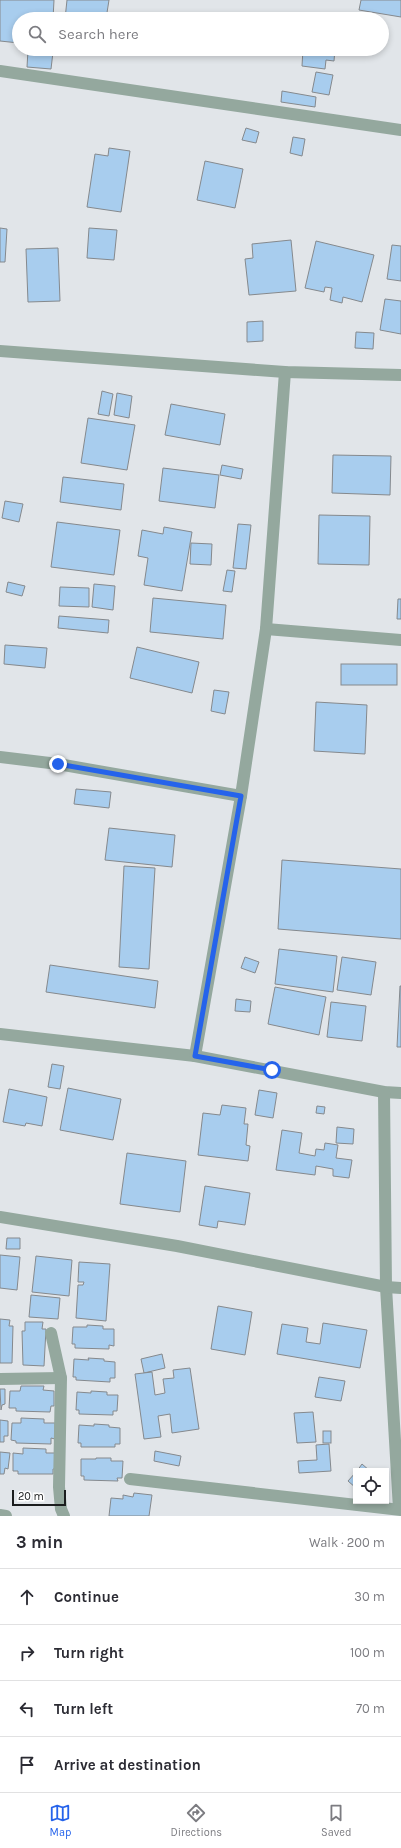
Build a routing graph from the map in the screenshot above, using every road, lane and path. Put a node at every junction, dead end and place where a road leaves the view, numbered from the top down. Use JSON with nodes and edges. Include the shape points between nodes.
{"nodes":[{"id":1,"x":0,"y":71,"type":"edge"},
{"id":2,"x":401,"y":130,"type":"edge"},
{"id":3,"x":0,"y":351,"type":"edge"},
{"id":4,"x":286,"y":372,"type":"junction"},
{"id":5,"x":401,"y":375,"type":"edge"},
{"id":6,"x":266,"y":629,"type":"junction"},
{"id":7,"x":401,"y":640,"type":"edge"},
{"id":8,"x":0,"y":757,"type":"edge"},
{"id":9,"x":241,"y":796,"type":"junction"},
{"id":10,"x":0,"y":1034,"type":"edge"},
{"id":11,"x":195,"y":1056,"type":"junction"},
{"id":12,"x":384,"y":1092,"type":"junction"},
{"id":13,"x":401,"y":1093,"type":"edge"},
{"id":14,"x":0,"y":1217,"type":"edge"},
{"id":15,"x":386,"y":1287,"type":"junction"},
{"id":16,"x":401,"y":1288,"type":"edge"},
{"id":17,"x":50,"y":1333,"type":"dead end"},
{"id":18,"x":61,"y":1378,"type":"junction"},
{"id":19,"x":0,"y":1379,"type":"edge"},
{"id":20,"x":130,"y":1478,"type":"dead end"},
{"id":21,"x":400,"y":1509,"type":"edge"},
{"id":22,"x":0,"y":1515,"type":"edge"},
{"id":23,"x":6,"y":1516,"type":"edge"},
{"id":24,"x":64,"y":1516,"type":"edge"}],
"edges":[{"from":1,"to":2,"type":"street"},
{"from":3,"to":4,"type":"street"},
{"from":4,"to":5,"type":"street"},
{"from":4,"to":6,"type":"street"},
{"from":6,"to":7,"type":"street"},
{"from":6,"to":9,"type":"street"},
{"from":8,"to":9,"type":"street","via":[[58,764]]},
{"from":9,"to":11,"type":"street"},
{"from":10,"to":11,"type":"street"},
{"from":11,"to":12,"type":"street"},
{"from":12,"to":13,"type":"street"},
{"from":12,"to":15,"type":"street"},
{"from":14,"to":15,"type":"street","via":[[177,1246]]},
{"from":15,"to":16,"type":"street"},
{"from":15,"to":21,"type":"street"},
{"from":17,"to":18,"type":"street"},
{"from":18,"to":19,"type":"street"},
{"from":18,"to":24,"type":"street","via":[[59,1487]]},
{"from":20,"to":21,"type":"street"},
{"from":22,"to":23,"type":"street"}]}
